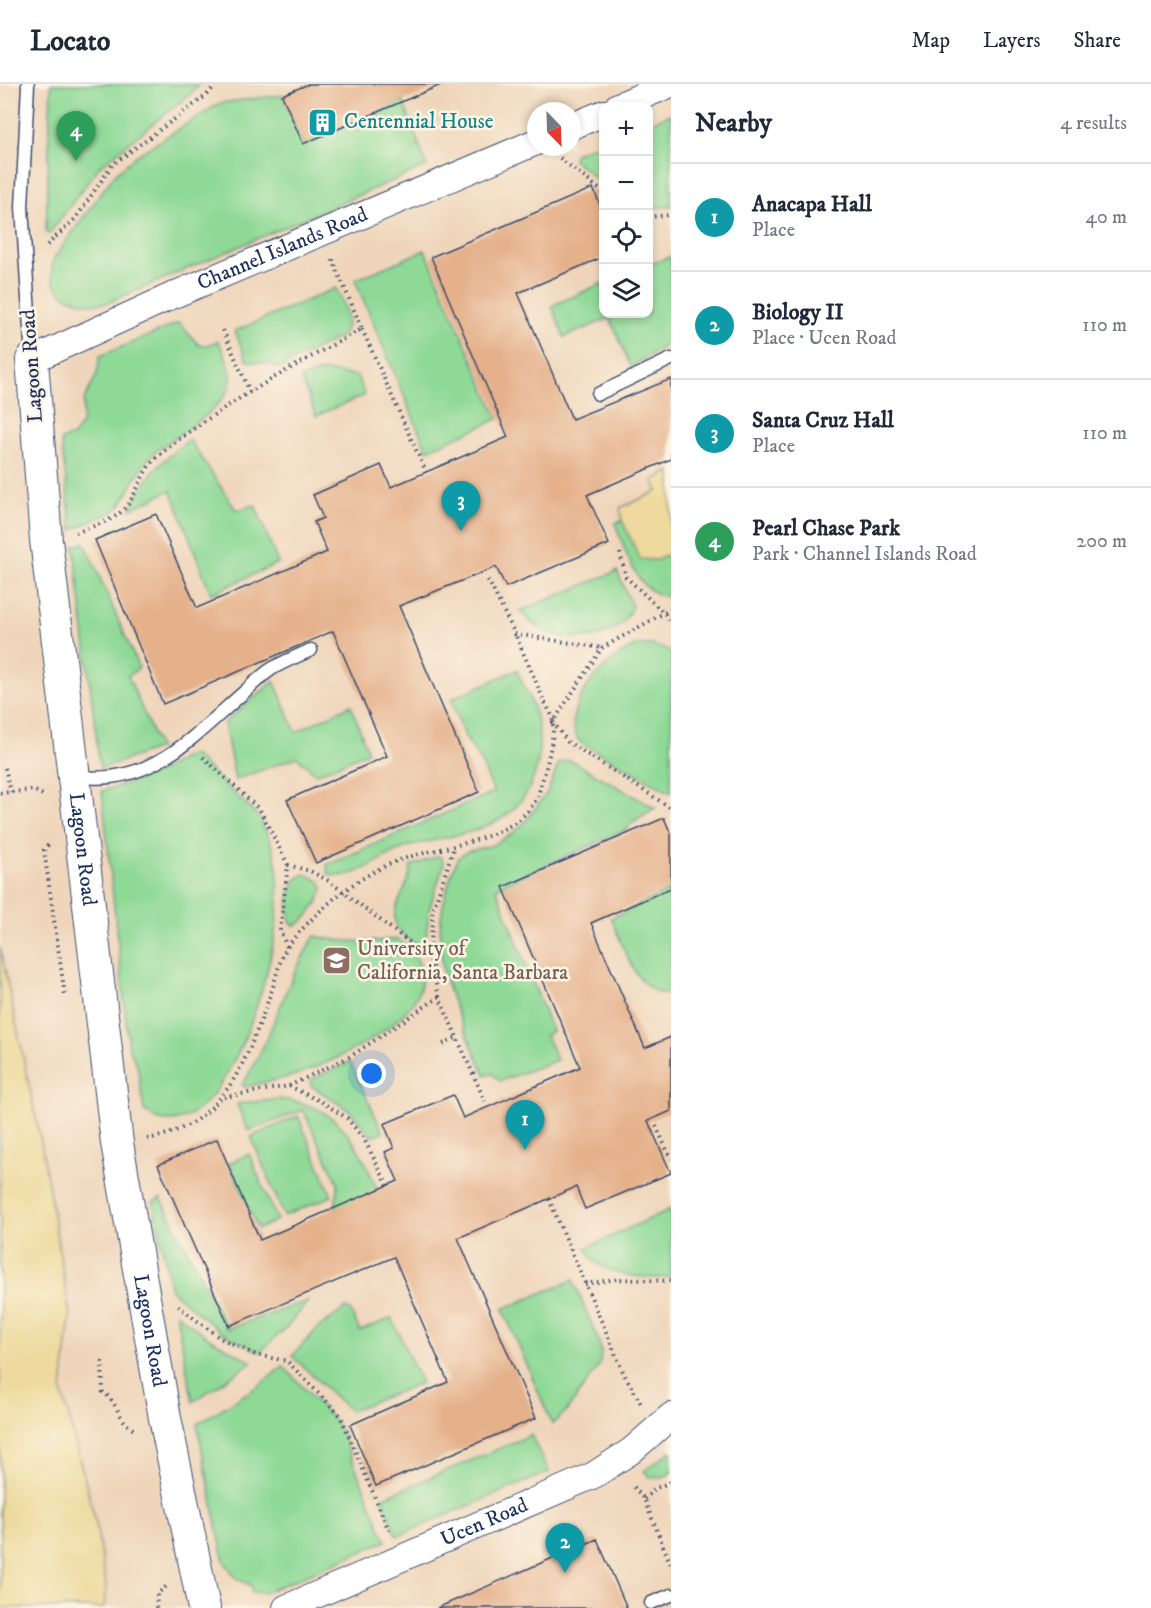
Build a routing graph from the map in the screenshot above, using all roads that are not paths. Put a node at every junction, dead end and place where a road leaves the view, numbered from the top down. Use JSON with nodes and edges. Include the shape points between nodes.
{"nodes":[{"id":1,"x":28,"y":84,"type":"edge"},
{"id":2,"x":671,"y":84,"type":"edge"},
{"id":3,"x":628,"y":102,"type":"edge"},
{"id":4,"x":599,"y":115,"type":"edge"},
{"id":5,"x":581,"y":122,"type":"edge"},
{"id":6,"x":527,"y":155,"type":"edge"},
{"id":7,"x":671,"y":359,"type":"edge"},
{"id":8,"x":32,"y":360,"type":"junction"},
{"id":9,"x":598,"y":394,"type":"dead end"},
{"id":10,"x":311,"y":650,"type":"dead end"},
{"id":11,"x":72,"y":776,"type":"junction"},
{"id":12,"x":664,"y":1422,"type":"edge"},
{"id":13,"x":671,"y":1595,"type":"edge"},
{"id":14,"x":651,"y":1603,"type":"dead end"},
{"id":15,"x":204,"y":1608,"type":"edge"},
{"id":16,"x":286,"y":1608,"type":"edge"}],
"edges":[{"from":1,"to":8,"type":"lane","name":"Lagoon Road","via":[[22,207]]},
{"from":2,"to":3,"type":"street"},
{"from":4,"to":5,"type":"street"},
{"from":6,"to":8,"type":"street","name":"Channel Islands Road","via":[[320,232]]},
{"from":7,"to":9,"type":"lane"},
{"from":8,"to":11,"type":"street","name":"Lagoon Road","via":[[46,540]]},
{"from":10,"to":11,"type":"lane","via":[[270,670],[189,744],[156,764],[95,779]]},
{"from":11,"to":15,"type":"street","name":"Lagoon Road","via":[[117,1143],[165,1418]]},
{"from":12,"to":16,"type":"street","name":"Ucen Road","via":[[631,1451],[594,1475]]},
{"from":13,"to":14,"type":"lane"}]}
